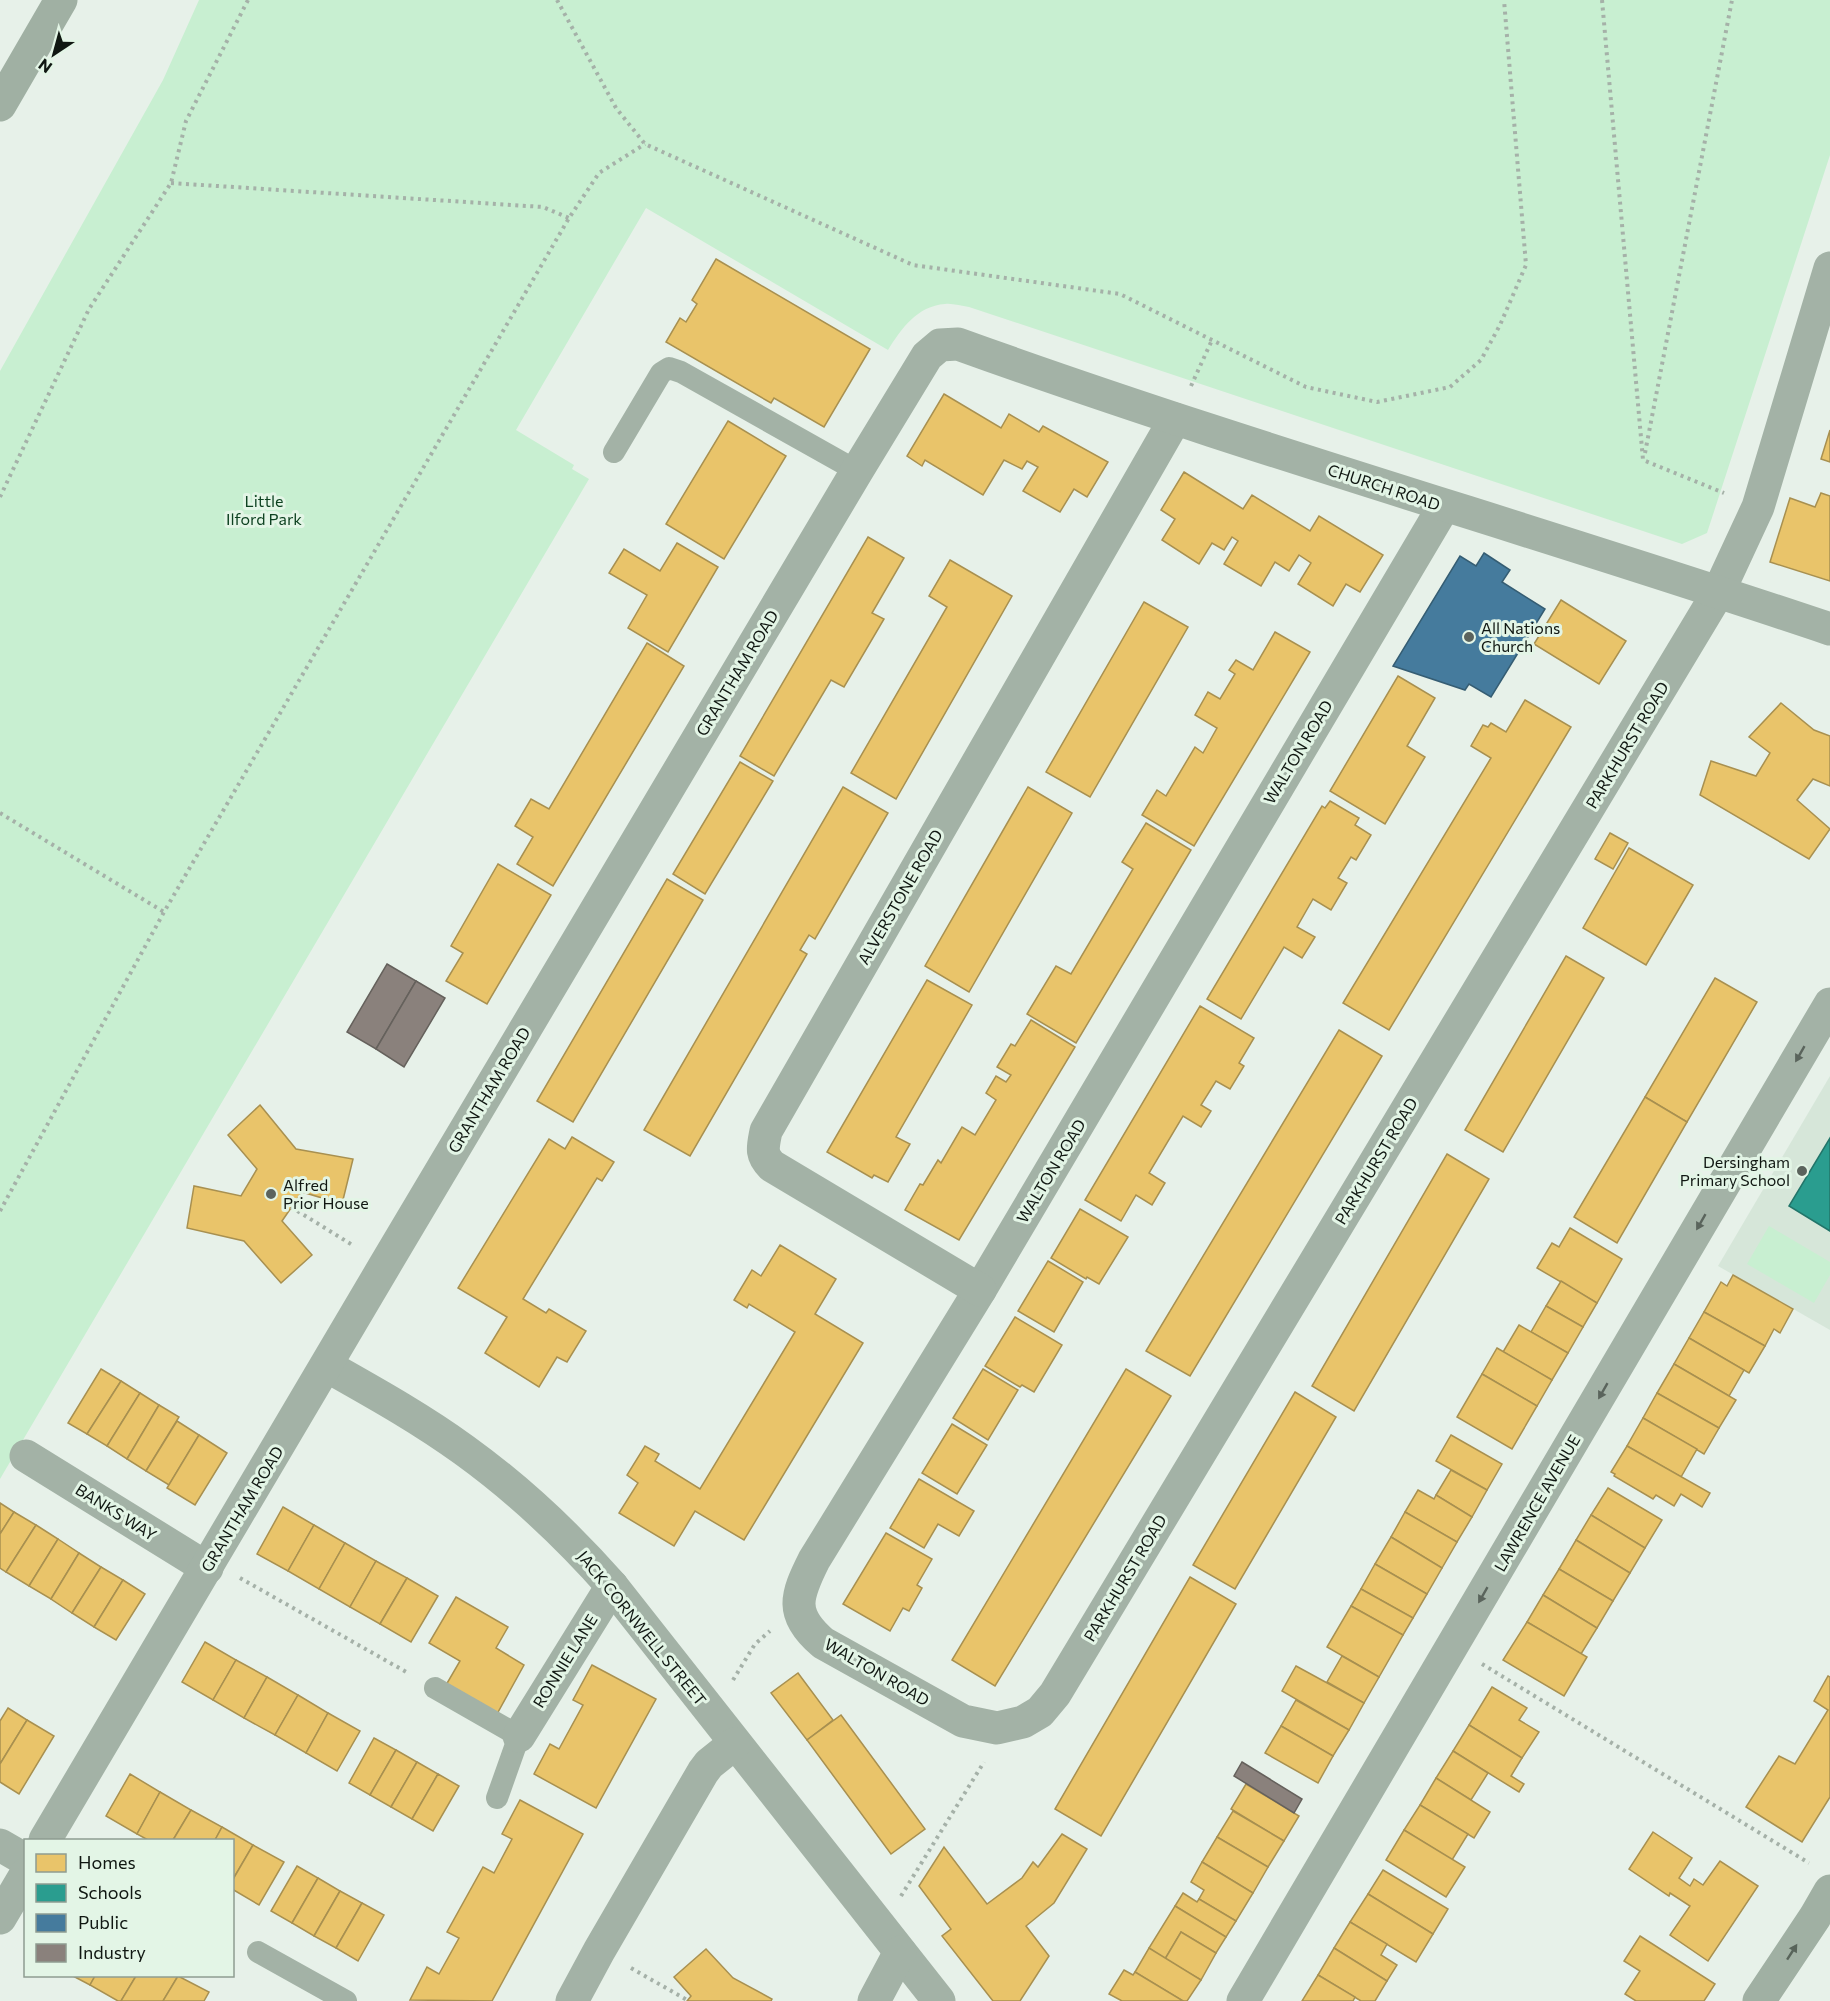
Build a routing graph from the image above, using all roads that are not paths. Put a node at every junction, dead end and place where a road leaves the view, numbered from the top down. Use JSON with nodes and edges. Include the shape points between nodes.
{"nodes":[{"id":1,"x":61,"y":0,"type":"edge"},
{"id":2,"x":0,"y":105,"type":"edge"},
{"id":3,"x":1830,"y":268,"type":"edge"},
{"id":4,"x":940,"y":345,"type":"joint"},
{"id":5,"x":1175,"y":419,"type":"junction"},
{"id":6,"x":614,"y":452,"type":"dead end"},
{"id":7,"x":858,"y":471,"type":"junction"},
{"id":8,"x":1444,"y":506,"type":"junction"},
{"id":9,"x":1719,"y":591,"type":"junction"},
{"id":10,"x":1830,"y":629,"type":"edge"},
{"id":11,"x":1830,"y":1004,"type":"edge"},
{"id":12,"x":980,"y":1290,"type":"junction"},
{"id":13,"x":327,"y":1366,"type":"junction"},
{"id":14,"x":26,"y":1456,"type":"dead end"},
{"id":15,"x":209,"y":1564,"type":"junction"},
{"id":16,"x":612,"y":1586,"type":"junction"},
{"id":17,"x":435,"y":1688,"type":"road end"},
{"id":18,"x":1010,"y":1725,"type":"joint"},
{"id":19,"x":519,"y":1736,"type":"junction"},
{"id":20,"x":734,"y":1743,"type":"junction"},
{"id":21,"x":497,"y":1798,"type":"dead end"},
{"id":22,"x":46,"y":1839,"type":"edge"},
{"id":23,"x":0,"y":1845,"type":"edge"},
{"id":24,"x":24,"y":1859,"type":"edge"},
{"id":25,"x":24,"y":1877,"type":"edge"},
{"id":26,"x":1822,"y":1878,"type":"edge"},
{"id":27,"x":0,"y":1918,"type":"edge"},
{"id":28,"x":890,"y":1940,"type":"junction"},
{"id":29,"x":258,"y":1952,"type":"dead end"},
{"id":30,"x":346,"y":2001,"type":"edge"},
{"id":31,"x":572,"y":2001,"type":"edge"},
{"id":32,"x":874,"y":2001,"type":"edge"},
{"id":33,"x":939,"y":2001,"type":"edge"},
{"id":34,"x":1243,"y":2001,"type":"edge"},
{"id":35,"x":1759,"y":2001,"type":"edge"}],
"edges":[{"from":1,"to":2,"type":"main road"},
{"from":3,"to":9,"type":"street","name":"PARKHURST ROAD","via":[[1758,507]]},
{"from":4,"to":5,"type":"street","name":"CHURCH ROAD","via":[[958,344]]},
{"from":4,"to":7,"type":"street","name":"GRANTHAM ROAD","via":[[927,356]]},
{"from":5,"to":8,"type":"street","name":"CHURCH ROAD"},
{"from":5,"to":12,"type":"street","name":"ALVERSTONE ROAD","via":[[766,1131],[764,1158],[772,1166]]},
{"from":6,"to":7,"type":"lane","via":[[662,373],[669,368]]},
{"from":7,"to":13,"type":"street","name":"GRANTHAM ROAD"},
{"from":8,"to":9,"type":"street","name":"CHURCH ROAD"},
{"from":8,"to":12,"type":"street","name":"WALTON ROAD"},
{"from":9,"to":10,"type":"street","name":"CHURCH ROAD"},
{"from":9,"to":18,"type":"street","name":"PARKHURST ROAD","via":[[1055,1694],[1040,1712]]},
{"from":11,"to":34,"type":"street","name":"LAWRENCE AVENUE","one_way":true},
{"from":12,"to":18,"type":"street","name":"WALTON ROAD","via":[[814,1560],[799,1598],[799,1615],[807,1629],[824,1643],[963,1721]]},
{"from":13,"to":15,"type":"street","name":"GRANTHAM ROAD"},
{"from":13,"to":16,"type":"street","name":"JACK CORNWELL STREET","via":[[430,1427],[493,1472],[557,1528]]},
{"from":14,"to":15,"type":"street","name":"BANKS WAY"},
{"from":15,"to":22,"type":"street","name":"GRANTHAM ROAD"},
{"from":16,"to":19,"type":"street","name":"RONNIE LANE"},
{"from":16,"to":20,"type":"street","name":"JACK CORNWELL STREET"},
{"from":17,"to":19,"type":"lane"},
{"from":19,"to":21,"type":"lane"},
{"from":20,"to":28,"type":"street","name":"JACK CORNWELL STREET"},
{"from":20,"to":31,"type":"street","via":[[703,1772]]},
{"from":23,"to":24,"type":"street"},
{"from":25,"to":27,"type":"street"},
{"from":35,"to":26,"type":"main road","one_way":true,"via":[[1815,1917]]},
{"from":28,"to":32,"type":"street"},
{"from":28,"to":33,"type":"street","name":"JACK CORNWELL STREET"},
{"from":29,"to":30,"type":"lane"}]}
